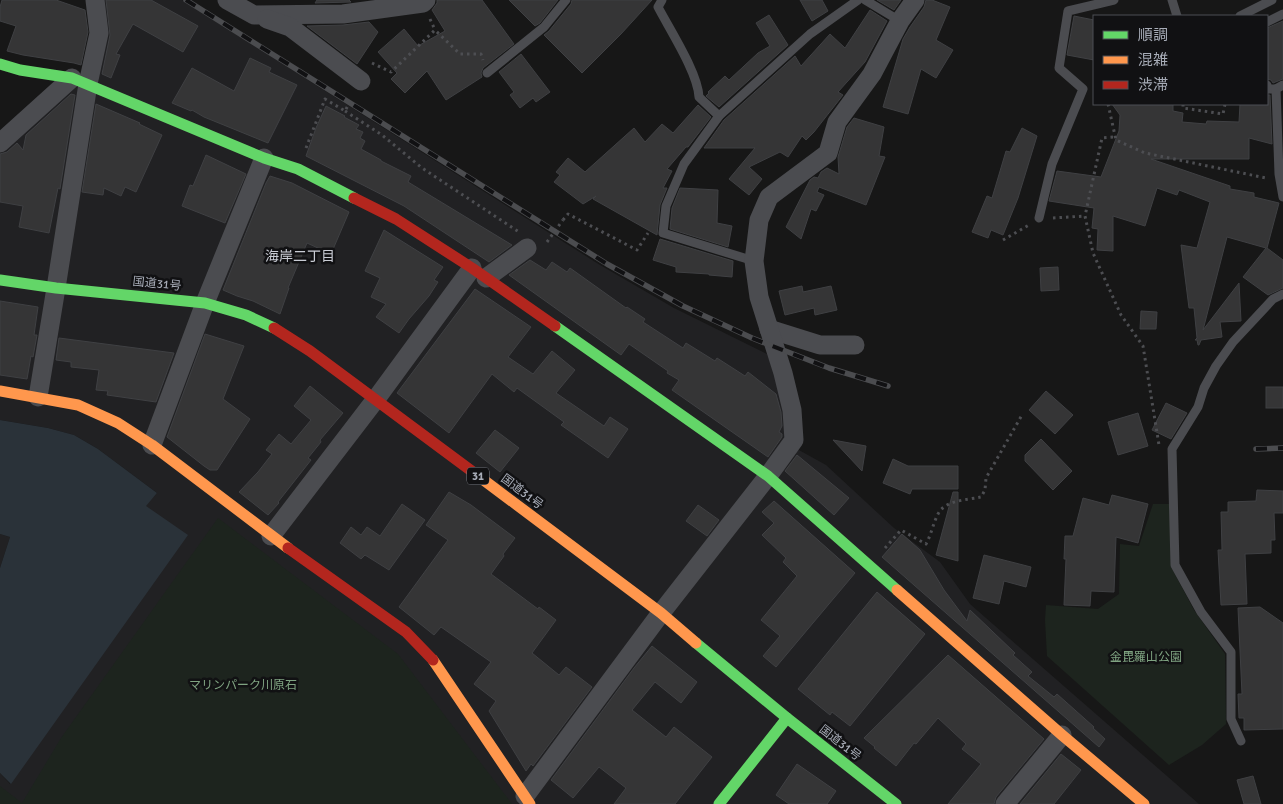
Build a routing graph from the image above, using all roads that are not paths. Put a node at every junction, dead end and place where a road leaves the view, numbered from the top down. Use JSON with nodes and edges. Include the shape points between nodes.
{"nodes":[{"id":1,"x":227,"y":0,"type":"edge"},
{"id":2,"x":426,"y":0,"type":"edge"},
{"id":3,"x":566,"y":0,"type":"edge"},
{"id":4,"x":662,"y":0,"type":"edge"},
{"id":5,"x":858,"y":0,"type":"edge"},
{"id":6,"x":865,"y":0,"type":"edge"},
{"id":7,"x":915,"y":0,"type":"edge"},
{"id":8,"x":1114,"y":0,"type":"edge"},
{"id":9,"x":1172,"y":0,"type":"edge"},
{"id":10,"x":1272,"y":0,"type":"edge"},
{"id":11,"x":92,"y":1,"type":"edge"},
{"id":12,"x":1283,"y":14,"type":"edge"},
{"id":13,"x":254,"y":15,"type":"junction"},
{"id":14,"x":1177,"y":15,"type":"edge"},
{"id":15,"x":1242,"y":15,"type":"edge"},
{"id":16,"x":900,"y":21,"type":"junction"},
{"id":17,"x":1268,"y":22,"type":"edge"},
{"id":18,"x":0,"y":64,"type":"edge"},
{"id":19,"x":487,"y":73,"type":"road end"},
{"id":20,"x":80,"y":81,"type":"junction"},
{"id":21,"x":361,"y":81,"type":"road end"},
{"id":22,"x":1280,"y":87,"type":"edge"},
{"id":23,"x":719,"y":116,"type":"junction"},
{"id":24,"x":0,"y":143,"type":"edge"},
{"id":25,"x":264,"y":158,"type":"junction"},
{"id":26,"x":1283,"y":197,"type":"edge"},
{"id":27,"x":1039,"y":218,"type":"dead end"},
{"id":28,"x":530,"y":243,"type":"road end"},
{"id":29,"x":754,"y":261,"type":"junction"},
{"id":30,"x":479,"y":273,"type":"junction"},
{"id":31,"x":0,"y":280,"type":"edge"},
{"id":32,"x":56,"y":288,"type":"junction"},
{"id":33,"x":1283,"y":294,"type":"edge"},
{"id":34,"x":205,"y":303,"type":"junction"},
{"id":35,"x":769,"y":329,"type":"junction"},
{"id":36,"x":854,"y":346,"type":"dead end"},
{"id":37,"x":0,"y":391,"type":"edge"},
{"id":38,"x":38,"y":397,"type":"junction"},
{"id":39,"x":376,"y":399,"type":"junction"},
{"id":40,"x":152,"y":445,"type":"junction"},
{"id":41,"x":768,"y":476,"type":"junction"},
{"id":42,"x":271,"y":536,"type":"junction"},
{"id":43,"x":661,"y":613,"type":"junction"},
{"id":44,"x":786,"y":718,"type":"junction"},
{"id":45,"x":1062,"y":735,"type":"junction"},
{"id":46,"x":1241,"y":741,"type":"dead end"},
{"id":47,"x":527,"y":800,"type":"edge"},
{"id":48,"x":719,"y":804,"type":"edge"},
{"id":49,"x":896,"y":804,"type":"edge"},
{"id":50,"x":1005,"y":804,"type":"edge"},
{"id":51,"x":1144,"y":804,"type":"edge"}],
"edges":[{"from":1,"to":13,"type":"street"},
{"from":2,"to":13,"type":"street","via":[[344,14]]},
{"from":3,"to":19,"type":"lane","via":[[544,27]]},
{"from":4,"to":23,"type":"lane","via":[[658,7],[687,61],[699,97]]},
{"from":5,"to":23,"type":"lane","via":[[810,34]]},
{"from":6,"to":16,"type":"lane"},
{"from":7,"to":16,"type":"street"},
{"from":8,"to":27,"type":"lane","via":[[1068,11],[1059,68],[1082,89],[1052,164]]},
{"from":9,"to":14,"type":"lane"},
{"from":10,"to":15,"type":"lane"},
{"from":11,"to":20,"type":"street","via":[[99,33]]},
{"from":12,"to":17,"type":"lane"},
{"from":13,"to":21,"type":"street","via":[[290,27]]},
{"from":16,"to":29,"type":"street","via":[[872,74],[837,122],[828,153],[769,197],[759,220]]},
{"from":18,"to":20,"type":"main road"},
{"from":20,"to":24,"type":"street"},
{"from":20,"to":25,"type":"main road"},
{"from":20,"to":32,"type":"street"},
{"from":22,"to":26,"type":"lane","via":[[1280,181]]},
{"from":23,"to":29,"type":"lane","via":[[684,164],[666,206],[663,232]]},
{"from":25,"to":30,"type":"main road","via":[[298,169],[396,219]]},
{"from":25,"to":34,"type":"street"},
{"from":28,"to":30,"type":"street"},
{"from":29,"to":35,"type":"street","via":[[759,297]]},
{"from":30,"to":39,"type":"street"},
{"from":30,"to":41,"type":"main road"},
{"from":31,"to":32,"type":"main road","name":"国道31号","number":"31"},
{"from":32,"to":34,"type":"main road","name":"国道31号","number":"31"},
{"from":32,"to":38,"type":"street"},
{"from":33,"to":46,"type":"lane","via":[[1274,299],[1233,342],[1216,366],[1198,407],[1172,449],[1175,565],[1201,612],[1231,652],[1231,720]]},
{"from":34,"to":39,"type":"main road","name":"国道31号","number":"31","via":[[246,315],[277,330]]},
{"from":34,"to":40,"type":"street"},
{"from":35,"to":36,"type":"street","via":[[820,346]]},
{"from":35,"to":41,"type":"street","via":[[792,410],[794,440]]},
{"from":37,"to":38,"type":"main road"},
{"from":38,"to":40,"type":"main road","via":[[78,405],[118,423]]},
{"from":39,"to":42,"type":"street"},
{"from":39,"to":43,"type":"main road","name":"国道31号","number":"31"},
{"from":40,"to":42,"type":"main road"},
{"from":41,"to":43,"type":"street"},
{"from":41,"to":45,"type":"main road"},
{"from":42,"to":47,"type":"main road","via":[[406,632],[434,661]]},
{"from":43,"to":44,"type":"main road","name":"国道31号","number":"31"},
{"from":43,"to":47,"type":"street"},
{"from":44,"to":48,"type":"main road"},
{"from":44,"to":49,"type":"main road","name":"国道31号","number":"31"},
{"from":45,"to":50,"type":"street"},
{"from":45,"to":51,"type":"main road"}]}
